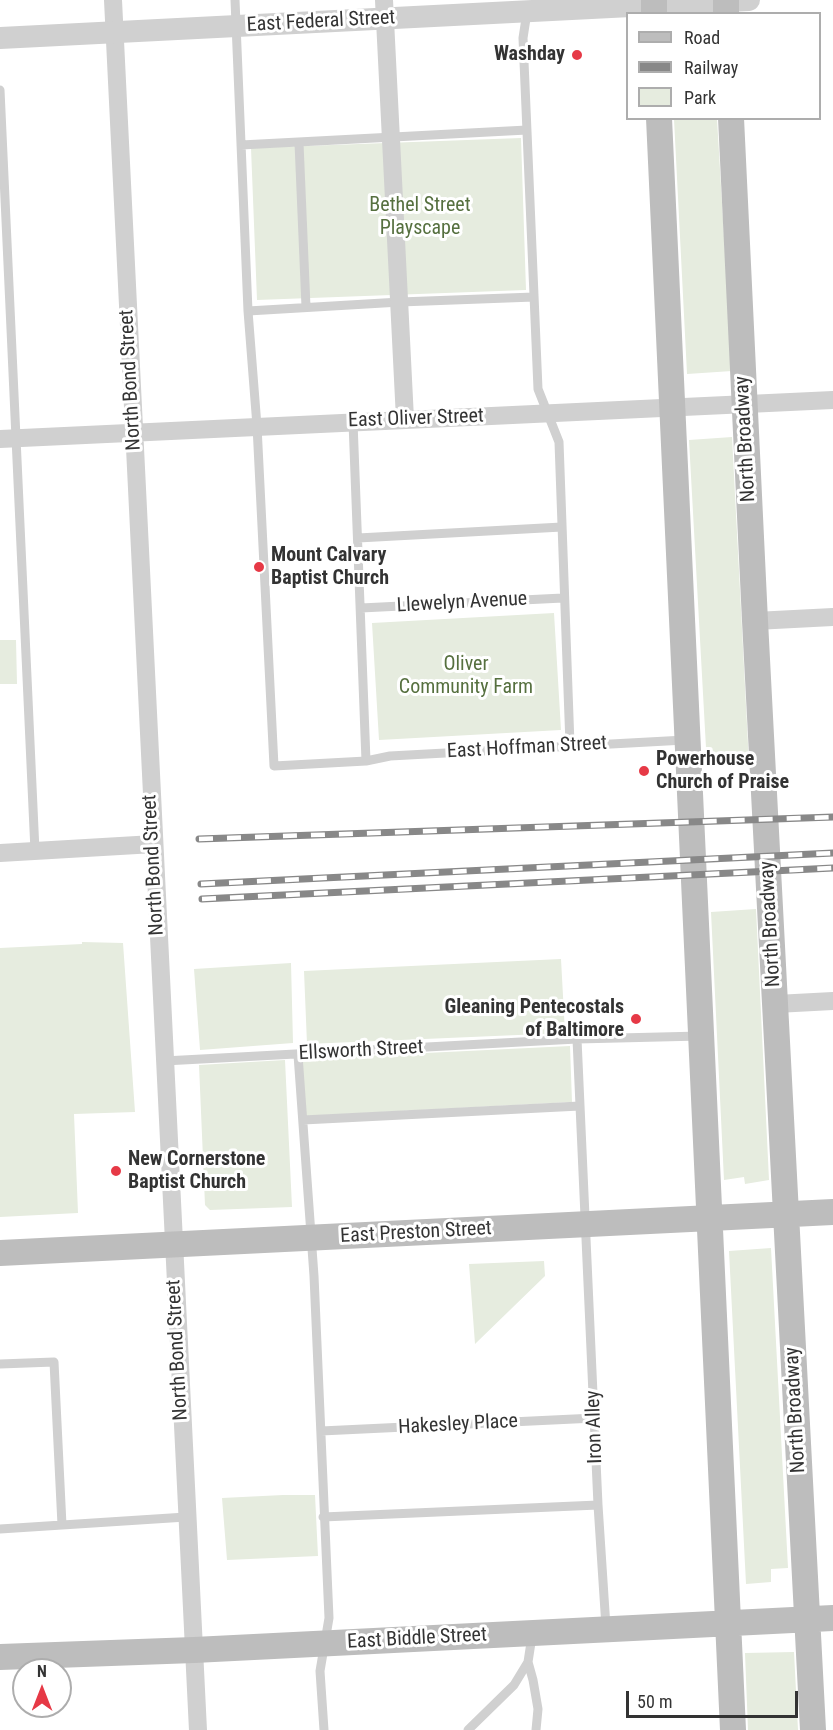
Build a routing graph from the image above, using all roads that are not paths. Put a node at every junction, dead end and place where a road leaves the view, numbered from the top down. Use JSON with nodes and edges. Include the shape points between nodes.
{"nodes":[{"id":1,"x":113,"y":0,"type":"edge"},
{"id":2,"x":235,"y":0,"type":"edge"},
{"id":3,"x":732,"y":4,"type":"edge"},
{"id":4,"x":528,"y":6,"type":"edge"},
{"id":5,"x":654,"y":6,"type":"edge"},
{"id":6,"x":385,"y":9,"type":"edge"},
{"id":7,"x":236,"y":26,"type":"junction"},
{"id":8,"x":115,"y":33,"type":"junction"},
{"id":9,"x":0,"y":38,"type":"edge"},
{"id":10,"x":0,"y":90,"type":"edge"},
{"id":11,"x":659,"y":120,"type":"edge"},
{"id":12,"x":731,"y":120,"type":"edge"},
{"id":13,"x":527,"y":130,"type":"junction"},
{"id":14,"x":392,"y":136,"type":"junction"},
{"id":15,"x":299,"y":143,"type":"junction"},
{"id":16,"x":241,"y":145,"type":"junction"},
{"id":17,"x":534,"y":297,"type":"junction"},
{"id":18,"x":400,"y":302,"type":"junction"},
{"id":19,"x":306,"y":307,"type":"junction"},
{"id":20,"x":248,"y":311,"type":"junction"},
{"id":21,"x":833,"y":400,"type":"edge"},
{"id":22,"x":745,"y":406,"type":"junction"},
{"id":23,"x":673,"y":409,"type":"junction"},
{"id":24,"x":549,"y":415,"type":"junction"},
{"id":25,"x":405,"y":419,"type":"junction"},
{"id":26,"x":353,"y":422,"type":"junction"},
{"id":27,"x":257,"y":426,"type":"junction"},
{"id":28,"x":134,"y":433,"type":"junction"},
{"id":29,"x":8,"y":439,"type":"edge"},
{"id":30,"x":562,"y":527,"type":"junction"},
{"id":31,"x":358,"y":538,"type":"junction"},
{"id":32,"x":563,"y":598,"type":"junction"},
{"id":33,"x":361,"y":608,"type":"junction"},
{"id":34,"x":833,"y":616,"type":"edge"},
{"id":35,"x":755,"y":621,"type":"junction"},
{"id":36,"x":688,"y":740,"type":"junction"},
{"id":37,"x":570,"y":746,"type":"junction"},
{"id":38,"x":366,"y":761,"type":"junction"},
{"id":39,"x":153,"y":844,"type":"junction"},
{"id":40,"x":35,"y":851,"type":"junction"},
{"id":41,"x":0,"y":853,"type":"edge"},
{"id":42,"x":833,"y":1001,"type":"edge"},
{"id":43,"x":776,"y":1004,"type":"junction"},
{"id":44,"x":702,"y":1036,"type":"junction"},
{"id":45,"x":577,"y":1039,"type":"junction"},
{"id":46,"x":298,"y":1055,"type":"junction"},
{"id":47,"x":164,"y":1061,"type":"junction"},
{"id":48,"x":580,"y":1106,"type":"junction"},
{"id":49,"x":303,"y":1120,"type":"junction"},
{"id":50,"x":833,"y":1212,"type":"edge"},
{"id":51,"x":786,"y":1215,"type":"junction"},
{"id":52,"x":710,"y":1218,"type":"junction"},
{"id":53,"x":586,"y":1224,"type":"junction"},
{"id":54,"x":311,"y":1238,"type":"junction"},
{"id":55,"x":173,"y":1245,"type":"junction"},
{"id":56,"x":0,"y":1253,"type":"edge"},
{"id":57,"x":0,"y":1364,"type":"edge"},
{"id":58,"x":595,"y":1419,"type":"junction"},
{"id":59,"x":321,"y":1431,"type":"junction"},
{"id":60,"x":598,"y":1505,"type":"junction"},
{"id":61,"x":186,"y":1517,"type":"junction"},
{"id":62,"x":323,"y":1517,"type":"junction"},
{"id":63,"x":62,"y":1525,"type":"junction"},
{"id":64,"x":0,"y":1528,"type":"edge"},
{"id":65,"x":833,"y":1618,"type":"edge"},
{"id":66,"x":807,"y":1619,"type":"junction"},
{"id":67,"x":728,"y":1623,"type":"junction"},
{"id":68,"x":606,"y":1629,"type":"junction"},
{"id":69,"x":532,"y":1633,"type":"junction"},
{"id":70,"x":326,"y":1644,"type":"junction"},
{"id":71,"x":194,"y":1650,"type":"junction"},
{"id":72,"x":0,"y":1658,"type":"edge"},
{"id":73,"x":528,"y":1662,"type":"junction"},
{"id":74,"x":198,"y":1730,"type":"edge"},
{"id":75,"x":324,"y":1730,"type":"edge"},
{"id":76,"x":468,"y":1730,"type":"edge"},
{"id":77,"x":536,"y":1730,"type":"edge"},
{"id":78,"x":733,"y":1730,"type":"edge"},
{"id":79,"x":813,"y":1730,"type":"edge"}],
"edges":[{"from":1,"to":8,"type":"street","name":"North Bond Street"},
{"from":2,"to":7,"type":"lane"},
{"from":3,"to":5,"type":"street","name":"East Federal Street"},
{"from":4,"to":5,"type":"street","name":"East Federal Street"},
{"from":4,"to":6,"type":"street","name":"East Federal Street"},
{"from":4,"to":13,"type":"lane","via":[[523,38]]},
{"from":6,"to":7,"type":"street","name":"East Federal Street"},
{"from":6,"to":14,"type":"street"},
{"from":7,"to":8,"type":"street","name":"East Federal Street"},
{"from":7,"to":16,"type":"lane"},
{"from":8,"to":9,"type":"street","name":"East Federal Street"},
{"from":8,"to":28,"type":"street","name":"North Bond Street"},
{"from":10,"to":29,"type":"lane"},
{"from":11,"to":23,"type":"main road"},
{"from":12,"to":22,"type":"main road","name":"North Broadway"},
{"from":13,"to":14,"type":"lane"},
{"from":13,"to":17,"type":"lane"},
{"from":14,"to":15,"type":"lane"},
{"from":14,"to":18,"type":"street"},
{"from":15,"to":16,"type":"lane"},
{"from":15,"to":19,"type":"lane"},
{"from":16,"to":20,"type":"lane"},
{"from":17,"to":18,"type":"lane"},
{"from":17,"to":24,"type":"lane","via":[[538,389]]},
{"from":18,"to":19,"type":"lane"},
{"from":18,"to":25,"type":"street"},
{"from":19,"to":20,"type":"lane"},
{"from":20,"to":27,"type":"lane"},
{"from":21,"to":22,"type":"street","name":"East Oliver Street"},
{"from":22,"to":23,"type":"street","name":"East Oliver Street"},
{"from":22,"to":35,"type":"main road","name":"North Broadway"},
{"from":23,"to":24,"type":"street","name":"East Oliver Street"},
{"from":23,"to":36,"type":"main road"},
{"from":24,"to":25,"type":"street","name":"East Oliver Street"},
{"from":24,"to":30,"type":"lane","via":[[559,442]]},
{"from":25,"to":26,"type":"street","name":"East Oliver Street"},
{"from":26,"to":27,"type":"street","name":"East Oliver Street"},
{"from":26,"to":31,"type":"lane"},
{"from":27,"to":28,"type":"street","name":"East Oliver Street"},
{"from":27,"to":38,"type":"lane","name":"East Hoffman Street","via":[[274,766]]},
{"from":28,"to":29,"type":"street","name":"East Oliver Street"},
{"from":28,"to":39,"type":"street","name":"North Bond Street"},
{"from":29,"to":40,"type":"lane"},
{"from":30,"to":31,"type":"lane"},
{"from":30,"to":32,"type":"lane"},
{"from":31,"to":33,"type":"lane"},
{"from":32,"to":33,"type":"lane","name":"Llewelyn Avenue"},
{"from":32,"to":37,"type":"lane"},
{"from":33,"to":38,"type":"lane"},
{"from":34,"to":35,"type":"street"},
{"from":35,"to":43,"type":"main road","name":"North Broadway"},
{"from":36,"to":37,"type":"lane","name":"East Hoffman Street"},
{"from":36,"to":44,"type":"main road"},
{"from":37,"to":38,"type":"lane","name":"East Hoffman Street","via":[[390,756]]},
{"from":39,"to":40,"type":"street"},
{"from":39,"to":47,"type":"street","name":"North Bond Street"},
{"from":40,"to":41,"type":"street"},
{"from":42,"to":43,"type":"street"},
{"from":43,"to":51,"type":"main road","name":"North Broadway"},
{"from":44,"to":45,"type":"lane","name":"Ellsworth Street"},
{"from":44,"to":52,"type":"main road"},
{"from":45,"to":46,"type":"lane","name":"Ellsworth Street"},
{"from":45,"to":48,"type":"lane","name":"Iron Alley"},
{"from":46,"to":47,"type":"lane","name":"Ellsworth Street"},
{"from":46,"to":49,"type":"lane"},
{"from":47,"to":55,"type":"street","name":"North Bond Street"},
{"from":48,"to":49,"type":"lane"},
{"from":48,"to":53,"type":"lane","name":"Iron Alley"},
{"from":49,"to":54,"type":"lane"},
{"from":50,"to":51,"type":"main road","name":"East Preston Street"},
{"from":51,"to":52,"type":"main road","name":"East Preston Street"},
{"from":51,"to":66,"type":"main road","name":"North Broadway"},
{"from":52,"to":53,"type":"main road","name":"East Preston Street"},
{"from":52,"to":67,"type":"main road"},
{"from":53,"to":54,"type":"main road","name":"East Preston Street"},
{"from":53,"to":58,"type":"lane","name":"Iron Alley"},
{"from":54,"to":55,"type":"main road","name":"East Preston Street"},
{"from":54,"to":59,"type":"lane"},
{"from":55,"to":56,"type":"main road","name":"East Preston Street"},
{"from":55,"to":61,"type":"street","name":"North Bond Street"},
{"from":57,"to":63,"type":"lane","via":[[54,1362]]},
{"from":58,"to":59,"type":"lane","name":"Hakesley Place"},
{"from":58,"to":60,"type":"lane","name":"Iron Alley"},
{"from":59,"to":62,"type":"lane"},
{"from":60,"to":62,"type":"lane"},
{"from":60,"to":68,"type":"lane","name":"Iron Alley"},
{"from":61,"to":63,"type":"lane"},
{"from":61,"to":71,"type":"street","name":"North Bond Street"},
{"from":62,"to":70,"type":"lane","via":[[329,1618]]},
{"from":63,"to":64,"type":"lane"},
{"from":65,"to":66,"type":"main road","name":"East Biddle Street"},
{"from":66,"to":67,"type":"main road","name":"East Biddle Street"},
{"from":66,"to":79,"type":"main road","name":"North Broadway"},
{"from":67,"to":68,"type":"main road","name":"East Biddle Street"},
{"from":67,"to":78,"type":"main road"},
{"from":68,"to":69,"type":"main road","name":"East Biddle Street"},
{"from":69,"to":70,"type":"main road","name":"East Biddle Street"},
{"from":69,"to":73,"type":"lane"},
{"from":70,"to":71,"type":"main road","name":"East Biddle Street"},
{"from":70,"to":75,"type":"lane","via":[[321,1671]]},
{"from":71,"to":72,"type":"main road","name":"East Biddle Street"},
{"from":71,"to":74,"type":"street","name":"North Bond Street"},
{"from":73,"to":76,"type":"lane","via":[[514,1685]]},
{"from":73,"to":77,"type":"lane","via":[[538,1709]]}]}
